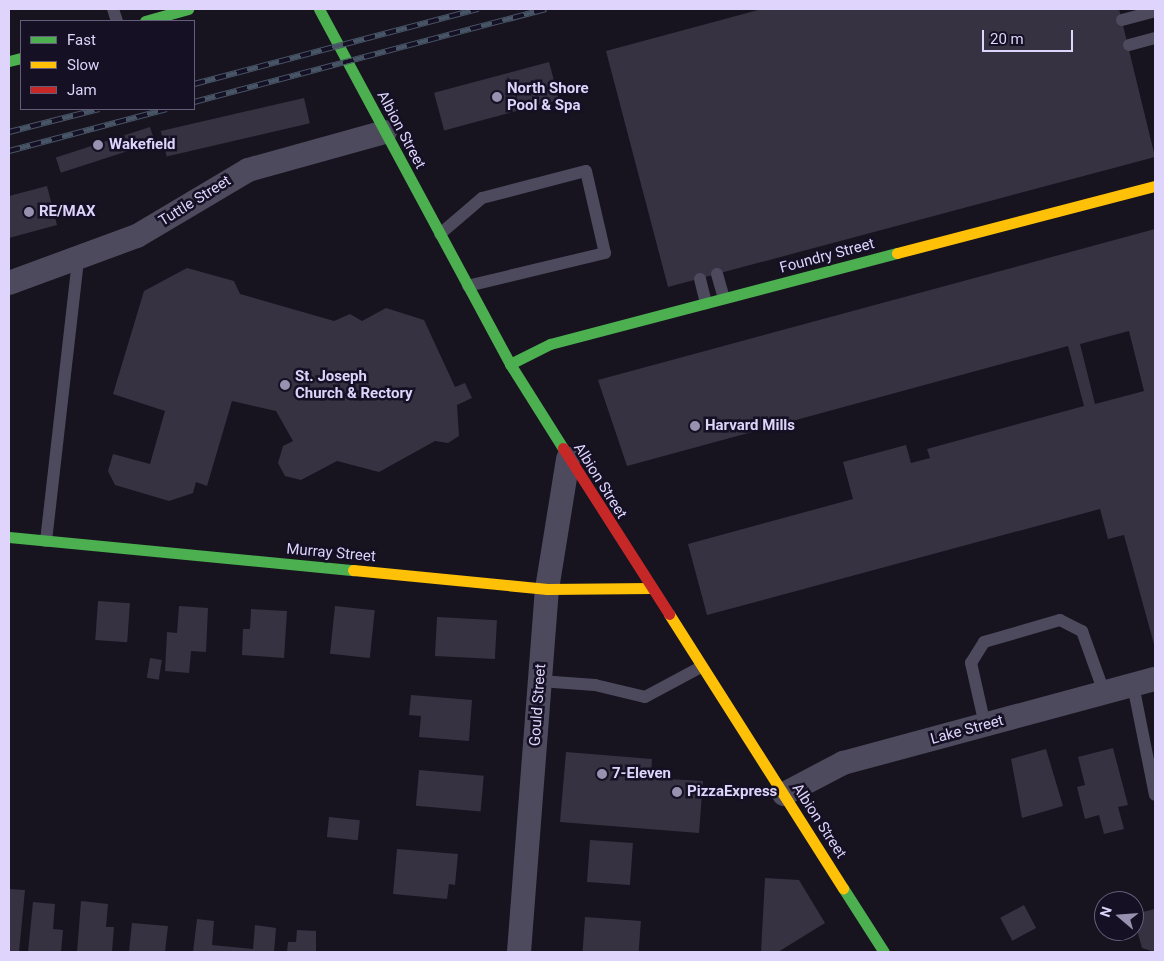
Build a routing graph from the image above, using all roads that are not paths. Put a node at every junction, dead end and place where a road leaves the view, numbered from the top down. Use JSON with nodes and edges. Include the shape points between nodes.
{"nodes":[{"id":1,"x":188,"y":9,"type":"edge"},
{"id":2,"x":320,"y":9,"type":"edge"},
{"id":3,"x":1155,"y":11,"type":"edge"},
{"id":4,"x":149,"y":20,"type":"edge"},
{"id":5,"x":1122,"y":20,"type":"dead end"},
{"id":6,"x":1155,"y":38,"type":"edge"},
{"id":7,"x":1129,"y":45,"type":"dead end"},
{"id":8,"x":385,"y":132,"type":"junction"},
{"id":9,"x":1155,"y":186,"type":"edge"},
{"id":10,"x":440,"y":234,"type":"junction"},
{"id":11,"x":78,"y":261,"type":"junction"},
{"id":12,"x":717,"y":274,"type":"dead end"},
{"id":13,"x":700,"y":279,"type":"dead end"},
{"id":14,"x":9,"y":283,"type":"edge"},
{"id":15,"x":468,"y":286,"type":"junction"},
{"id":16,"x":724,"y":298,"type":"junction"},
{"id":17,"x":706,"y":303,"type":"junction"},
{"id":18,"x":510,"y":364,"type":"junction"},
{"id":19,"x":568,"y":459,"type":"junction"},
{"id":20,"x":9,"y":537,"type":"edge"},
{"id":21,"x":46,"y":541,"type":"junction"},
{"id":22,"x":651,"y":588,"type":"junction"},
{"id":23,"x":547,"y":589,"type":"junction"},
{"id":24,"x":701,"y":667,"type":"junction"},
{"id":25,"x":1155,"y":678,"type":"edge"},
{"id":26,"x":540,"y":681,"type":"junction"},
{"id":27,"x":1132,"y":685,"type":"junction"},
{"id":28,"x":1104,"y":692,"type":"junction"},
{"id":29,"x":985,"y":725,"type":"junction"},
{"id":30,"x":784,"y":794,"type":"junction"},
{"id":31,"x":1155,"y":796,"type":"edge"},
{"id":32,"x":519,"y":952,"type":"edge"},
{"id":33,"x":884,"y":952,"type":"edge"}],
"edges":[{"from":1,"to":4,"type":"street"},
{"from":2,"to":8,"type":"street","name":"Albion Street"},
{"from":3,"to":5,"type":"lane"},
{"from":6,"to":7,"type":"lane"},
{"from":8,"to":10,"type":"street","name":"Albion Street"},
{"from":8,"to":11,"type":"street","name":"Tuttle Street","via":[[248,170],[137,236]]},
{"from":9,"to":16,"type":"street","name":"Foundry Street"},
{"from":10,"to":15,"type":"street","name":"Albion Street"},
{"from":10,"to":15,"type":"lane","via":[[482,198],[586,171],[605,252]]},
{"from":11,"to":14,"type":"street","name":"Tuttle Street"},
{"from":11,"to":21,"type":"lane"},
{"from":12,"to":16,"type":"lane"},
{"from":13,"to":17,"type":"lane"},
{"from":15,"to":18,"type":"street","name":"Albion Street"},
{"from":16,"to":17,"type":"street","name":"Foundry Street"},
{"from":17,"to":18,"type":"street","name":"Foundry Street","via":[[550,344]]},
{"from":18,"to":19,"type":"street","name":"Albion Street"},
{"from":19,"to":22,"type":"street","name":"Albion Street"},
{"from":19,"to":23,"type":"street","name":"Gould Street"},
{"from":20,"to":21,"type":"street","name":"Murray Street"},
{"from":21,"to":23,"type":"street","name":"Murray Street"},
{"from":22,"to":23,"type":"street","name":"Murray Street"},
{"from":22,"to":24,"type":"street","name":"Albion Street"},
{"from":23,"to":26,"type":"street","name":"Gould Street"},
{"from":24,"to":26,"type":"lane","via":[[645,697],[596,686]]},
{"from":24,"to":30,"type":"street","name":"Albion Street"},
{"from":25,"to":27,"type":"street","name":"Lake Street"},
{"from":26,"to":32,"type":"street","name":"Gould Street"},
{"from":27,"to":28,"type":"street","name":"Lake Street"},
{"from":27,"to":31,"type":"lane"},
{"from":28,"to":29,"type":"street","name":"Lake Street"},
{"from":28,"to":29,"type":"lane","via":[[1082,631],[1060,620],[984,642],[971,663]]},
{"from":29,"to":30,"type":"street","name":"Lake Street","via":[[843,763]]},
{"from":30,"to":33,"type":"street","name":"Albion Street"}]}
